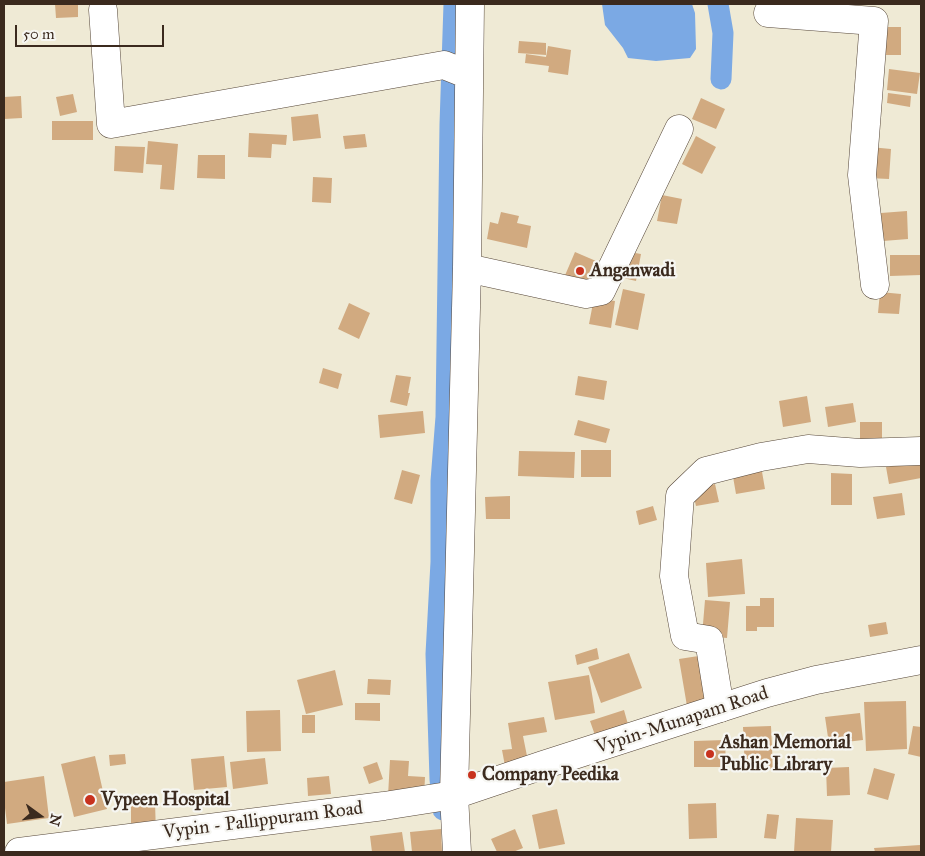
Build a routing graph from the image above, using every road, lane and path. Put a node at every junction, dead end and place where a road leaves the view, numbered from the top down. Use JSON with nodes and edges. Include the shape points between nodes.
{"nodes":[{"id":1,"x":470,"y":4,"type":"edge"},
{"id":2,"x":103,"y":10,"type":"dead end"},
{"id":3,"x":876,"y":12,"type":"edge"},
{"id":4,"x":768,"y":13,"type":"dead end"},
{"id":5,"x":469,"y":75,"type":"junction"},
{"id":6,"x":679,"y":129,"type":"dead end"},
{"id":7,"x":467,"y":268,"type":"junction"},
{"id":8,"x":875,"y":285,"type":"dead end"},
{"id":9,"x":921,"y":451,"type":"edge"},
{"id":10,"x":921,"y":660,"type":"edge"},
{"id":11,"x":720,"y":708,"type":"junction"},
{"id":12,"x":441,"y":797,"type":"junction"},
{"id":13,"x":19,"y":852,"type":"edge"},
{"id":14,"x":457,"y":852,"type":"edge"}],
"edges":[{"from":1,"to":5,"type":"street"},
{"from":2,"to":5,"type":"street","via":[[111,124],[444,65]]},
{"from":3,"to":4,"type":"street"},
{"from":3,"to":8,"type":"street","via":[[862,175]]},
{"from":5,"to":7,"type":"street"},
{"from":6,"to":7,"type":"street","via":[[600,291],[586,294]]},
{"from":7,"to":12,"type":"street"},
{"from":9,"to":11,"type":"street","via":[[860,453],[808,449],[762,457],[706,472],[680,496],[674,576],[685,636],[709,640]]},
{"from":10,"to":11,"type":"street","name":"Vypin-Munapam Road","via":[[816,680]]},
{"from":11,"to":12,"type":"street","name":"Vypin-Munapam Road"},
{"from":12,"to":13,"type":"street","name":"Vypin - Pallippuram Road"},
{"from":12,"to":14,"type":"street"}]}
